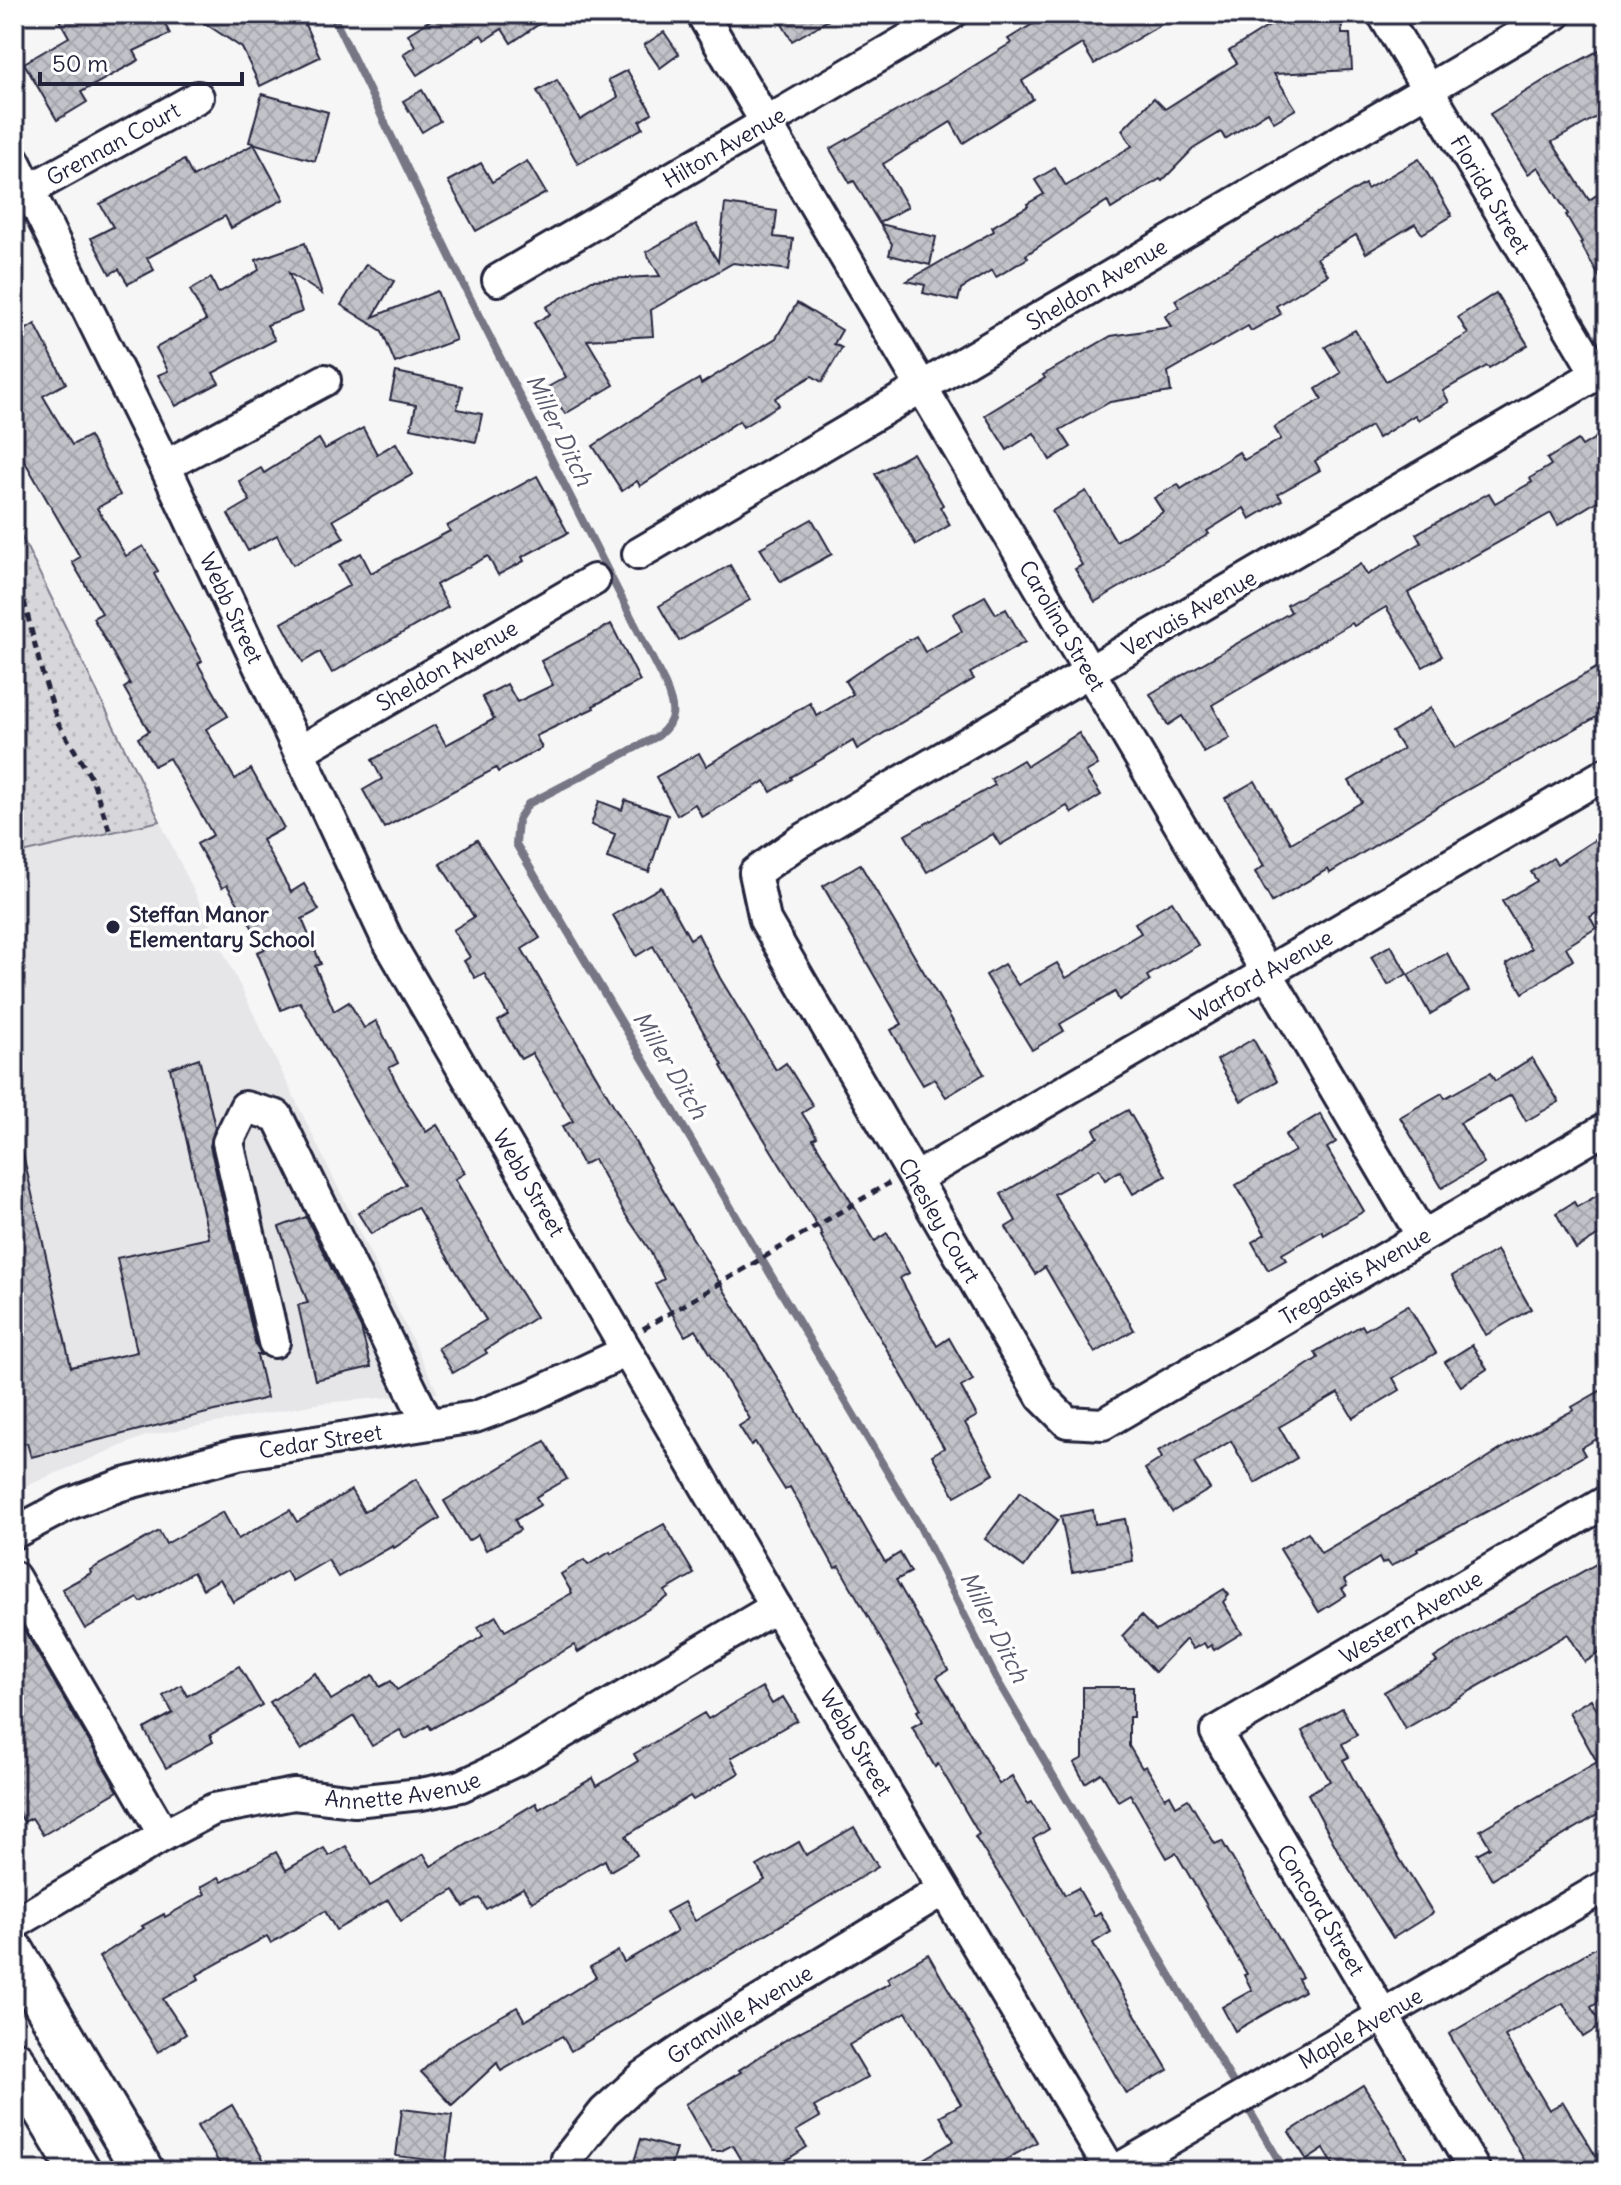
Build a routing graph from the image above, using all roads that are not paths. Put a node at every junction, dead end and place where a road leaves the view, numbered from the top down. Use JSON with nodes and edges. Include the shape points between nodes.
{"nodes":[{"id":1,"x":702,"y":14,"type":"edge"},
{"id":2,"x":951,"y":14,"type":"edge"},
{"id":3,"x":1383,"y":14,"type":"edge"},
{"id":4,"x":1556,"y":14,"type":"edge"},
{"id":5,"x":1428,"y":89,"type":"junction"},
{"id":6,"x":198,"y":97,"type":"dead end"},
{"id":7,"x":766,"y":123,"type":"junction"},
{"id":8,"x":14,"y":160,"type":"edge"},
{"id":9,"x":29,"y":190,"type":"junction"},
{"id":10,"x":498,"y":280,"type":"dead end"},
{"id":11,"x":1602,"y":371,"type":"edge"},
{"id":12,"x":325,"y":380,"type":"dead end"},
{"id":13,"x":923,"y":389,"type":"junction"},
{"id":14,"x":165,"y":466,"type":"junction"},
{"id":15,"x":638,"y":554,"type":"dead end"},
{"id":16,"x":594,"y":580,"type":"dead end"},
{"id":17,"x":1089,"y":671,"type":"junction"},
{"id":18,"x":300,"y":751,"type":"junction"},
{"id":19,"x":1607,"y":773,"type":"edge"},
{"id":20,"x":1266,"y":972,"type":"junction"},
{"id":21,"x":802,"y":983,"type":"joint"},
{"id":22,"x":1607,"y":1128,"type":"edge"},
{"id":23,"x":913,"y":1174,"type":"junction"},
{"id":24,"x":1422,"y":1236,"type":"junction"},
{"id":25,"x":274,"y":1342,"type":"dead end"},
{"id":26,"x":624,"y":1346,"type":"junction"},
{"id":27,"x":428,"y":1424,"type":"junction"},
{"id":28,"x":1103,"y":1424,"type":"joint"},
{"id":29,"x":1607,"y":1501,"type":"edge"},
{"id":30,"x":14,"y":1533,"type":"edge"},
{"id":31,"x":14,"y":1577,"type":"edge"},
{"id":32,"x":776,"y":1607,"type":"junction"},
{"id":33,"x":1216,"y":1732,"type":"joint"},
{"id":34,"x":164,"y":1835,"type":"junction"},
{"id":35,"x":1607,"y":1885,"type":"edge"},
{"id":36,"x":943,"y":1890,"type":"junction"},
{"id":37,"x":14,"y":1924,"type":"edge"},
{"id":38,"x":14,"y":1952,"type":"edge"},
{"id":39,"x":1383,"y":2015,"type":"junction"},
{"id":40,"x":14,"y":2061,"type":"edge"},
{"id":41,"x":80,"y":2171,"type":"edge"},
{"id":42,"x":143,"y":2171,"type":"edge"},
{"id":43,"x":570,"y":2171,"type":"edge"},
{"id":44,"x":1113,"y":2171,"type":"edge"},
{"id":45,"x":1475,"y":2171,"type":"edge"}],
"edges":[{"from":1,"to":7,"type":"street","name":"Carolina Street"},
{"from":2,"to":7,"type":"street","name":"Hilton Avenue"},
{"from":3,"to":5,"type":"street","name":"Florida Street"},
{"from":4,"to":5,"type":"street","name":"Sheldon Avenue"},
{"from":5,"to":11,"type":"street","name":"Florida Street"},
{"from":5,"to":13,"type":"street","name":"Sheldon Avenue"},
{"from":6,"to":9,"type":"street","name":"Grennan Court"},
{"from":7,"to":10,"type":"street","name":"Hilton Avenue"},
{"from":7,"to":13,"type":"street","name":"Carolina Street"},
{"from":8,"to":9,"type":"street","name":"Webb Street"},
{"from":9,"to":14,"type":"street","name":"Webb Street"},
{"from":11,"to":17,"type":"street","name":"Vervais Avenue"},
{"from":12,"to":14,"type":"street"},
{"from":13,"to":15,"type":"street","name":"Sheldon Avenue"},
{"from":13,"to":17,"type":"street","name":"Carolina Street"},
{"from":14,"to":18,"type":"street","name":"Webb Street"},
{"from":16,"to":18,"type":"street","name":"Sheldon Avenue"},
{"from":17,"to":20,"type":"street","name":"Carolina Street"},
{"from":17,"to":21,"type":"street","name":"Vervais Avenue","via":[[755,873],[765,920]]},
{"from":18,"to":26,"type":"street","name":"Webb Street","via":[[387,939]]},
{"from":19,"to":20,"type":"street","name":"Warford Avenue"},
{"from":20,"to":23,"type":"street","name":"Warford Avenue"},
{"from":20,"to":24,"type":"street","name":"Carolina Street"},
{"from":21,"to":23,"type":"street","name":"Chesley Court"},
{"from":22,"to":24,"type":"street","name":"Tregaskis Avenue"},
{"from":23,"to":28,"type":"street","name":"Chesley Court","via":[[1042,1397],[1067,1422]]},
{"from":24,"to":28,"type":"street","name":"Tregaskis Avenue"},
{"from":25,"to":27,"type":"street","via":[[228,1142],[245,1107],[277,1116]]},
{"from":26,"to":27,"type":"street","name":"Cedar Street","via":[[531,1396],[475,1417]]},
{"from":26,"to":32,"type":"street","name":"Webb Street"},
{"from":27,"to":30,"type":"street","name":"Cedar Street","via":[[238,1454],[121,1485]]},
{"from":29,"to":33,"type":"street","name":"Western Avenue"},
{"from":31,"to":34,"type":"street"},
{"from":32,"to":34,"type":"street","name":"Annette Avenue","via":[[517,1760],[461,1786],[355,1801],[294,1794],[214,1809]]},
{"from":32,"to":36,"type":"street","name":"Webb Street"},
{"from":33,"to":39,"type":"street","name":"Concord Street"},
{"from":34,"to":37,"type":"street","name":"Annette Avenue"},
{"from":35,"to":39,"type":"street","name":"Maple Avenue"},
{"from":36,"to":43,"type":"street","name":"Granville Avenue","via":[[644,2076],[604,2112],[567,2159]]},
{"from":36,"to":44,"type":"street","name":"Webb Street"},
{"from":38,"to":42,"type":"main road"},
{"from":39,"to":44,"type":"street","name":"Maple Avenue"},
{"from":39,"to":45,"type":"street","name":"Concord Street"},
{"from":40,"to":41,"type":"main road"}]}
